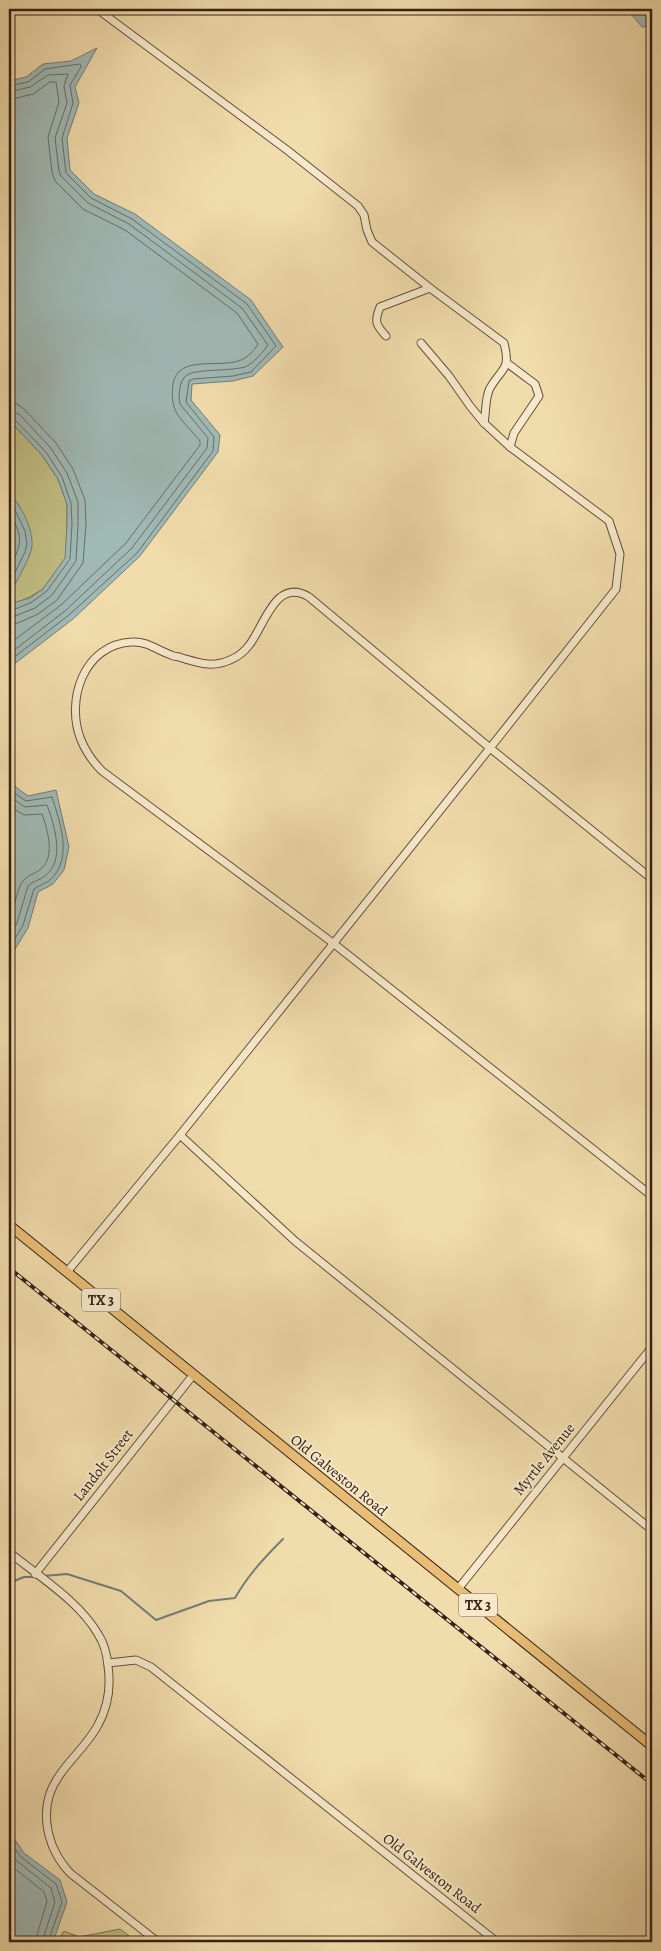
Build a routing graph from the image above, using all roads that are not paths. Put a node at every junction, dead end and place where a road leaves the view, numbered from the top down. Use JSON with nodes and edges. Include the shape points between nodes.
{"nodes":[{"id":1,"x":97,"y":9,"type":"edge"},
{"id":2,"x":430,"y":288,"type":"junction"},
{"id":3,"x":386,"y":336,"type":"dead end"},
{"id":4,"x":421,"y":343,"type":"dead end"},
{"id":5,"x":507,"y":363,"type":"junction"},
{"id":6,"x":484,"y":423,"type":"junction"},
{"id":7,"x":510,"y":447,"type":"junction"},
{"id":8,"x":490,"y":748,"type":"junction"},
{"id":9,"x":652,"y":879,"type":"edge"},
{"id":10,"x":333,"y":943,"type":"junction"},
{"id":11,"x":180,"y":1135,"type":"junction"},
{"id":12,"x":652,"y":1196,"type":"edge"},
{"id":13,"x":9,"y":1225,"type":"edge"},
{"id":14,"x":67,"y":1272,"type":"junction"},
{"id":15,"x":652,"y":1347,"type":"edge"},
{"id":16,"x":194,"y":1374,"type":"junction"},
{"id":17,"x":562,"y":1457,"type":"junction"},
{"id":18,"x":652,"y":1530,"type":"edge"},
{"id":19,"x":9,"y":1552,"type":"edge"},
{"id":20,"x":35,"y":1574,"type":"junction"},
{"id":21,"x":458,"y":1589,"type":"junction"},
{"id":22,"x":108,"y":1663,"type":"junction"},
{"id":23,"x":652,"y":1746,"type":"edge"},
{"id":24,"x":158,"y":1942,"type":"edge"},
{"id":25,"x":497,"y":1942,"type":"edge"}],
"edges":[{"from":1,"to":2,"type":"street","via":[[358,206],[372,242]]},
{"from":2,"to":3,"type":"street","via":[[380,307],[377,326]]},
{"from":2,"to":5,"type":"street","via":[[504,343]]},
{"from":4,"to":6,"type":"street"},
{"from":5,"to":6,"type":"street","via":[[489,389]]},
{"from":5,"to":7,"type":"street","via":[[536,384],[539,396],[514,433]]},
{"from":6,"to":7,"type":"street"},
{"from":7,"to":8,"type":"street","via":[[609,521],[620,554],[616,588]]},
{"from":8,"to":9,"type":"street"},
{"from":8,"to":10,"type":"street"},
{"from":8,"to":10,"type":"street","via":[[299,592],[278,598],[250,646],[225,662],[197,664],[149,644],[132,642],[109,647],[90,662],[78,686],[75,714],[81,740],[95,764]]},
{"from":10,"to":11,"type":"street"},
{"from":10,"to":12,"type":"street"},
{"from":11,"to":14,"type":"street"},
{"from":11,"to":17,"type":"street","via":[[295,1240]]},
{"from":13,"to":14,"type":"main road","name":"Old Galveston Road","number":"TX 3"},
{"from":14,"to":16,"type":"main road","name":"Old Galveston Road","number":"TX 3"},
{"from":15,"to":17,"type":"street","name":"Myrtle Avenue"},
{"from":16,"to":20,"type":"street","name":"Landolt Street"},
{"from":16,"to":21,"type":"main road","name":"Old Galveston Road","number":"TX 3"},
{"from":17,"to":18,"type":"street"},
{"from":17,"to":21,"type":"street","name":"Myrtle Avenue"},
{"from":19,"to":20,"type":"street"},
{"from":20,"to":22,"type":"street","via":[[86,1618],[99,1634]]},
{"from":21,"to":23,"type":"main road","name":"Old Galveston Road","number":"TX 3"},
{"from":22,"to":24,"type":"street","via":[[109,1692],[104,1714],[53,1787],[46,1814],[48,1834],[56,1855],[70,1873]]},
{"from":22,"to":25,"type":"street","name":"Old Galveston Road","via":[[136,1660],[151,1667]]}]}
